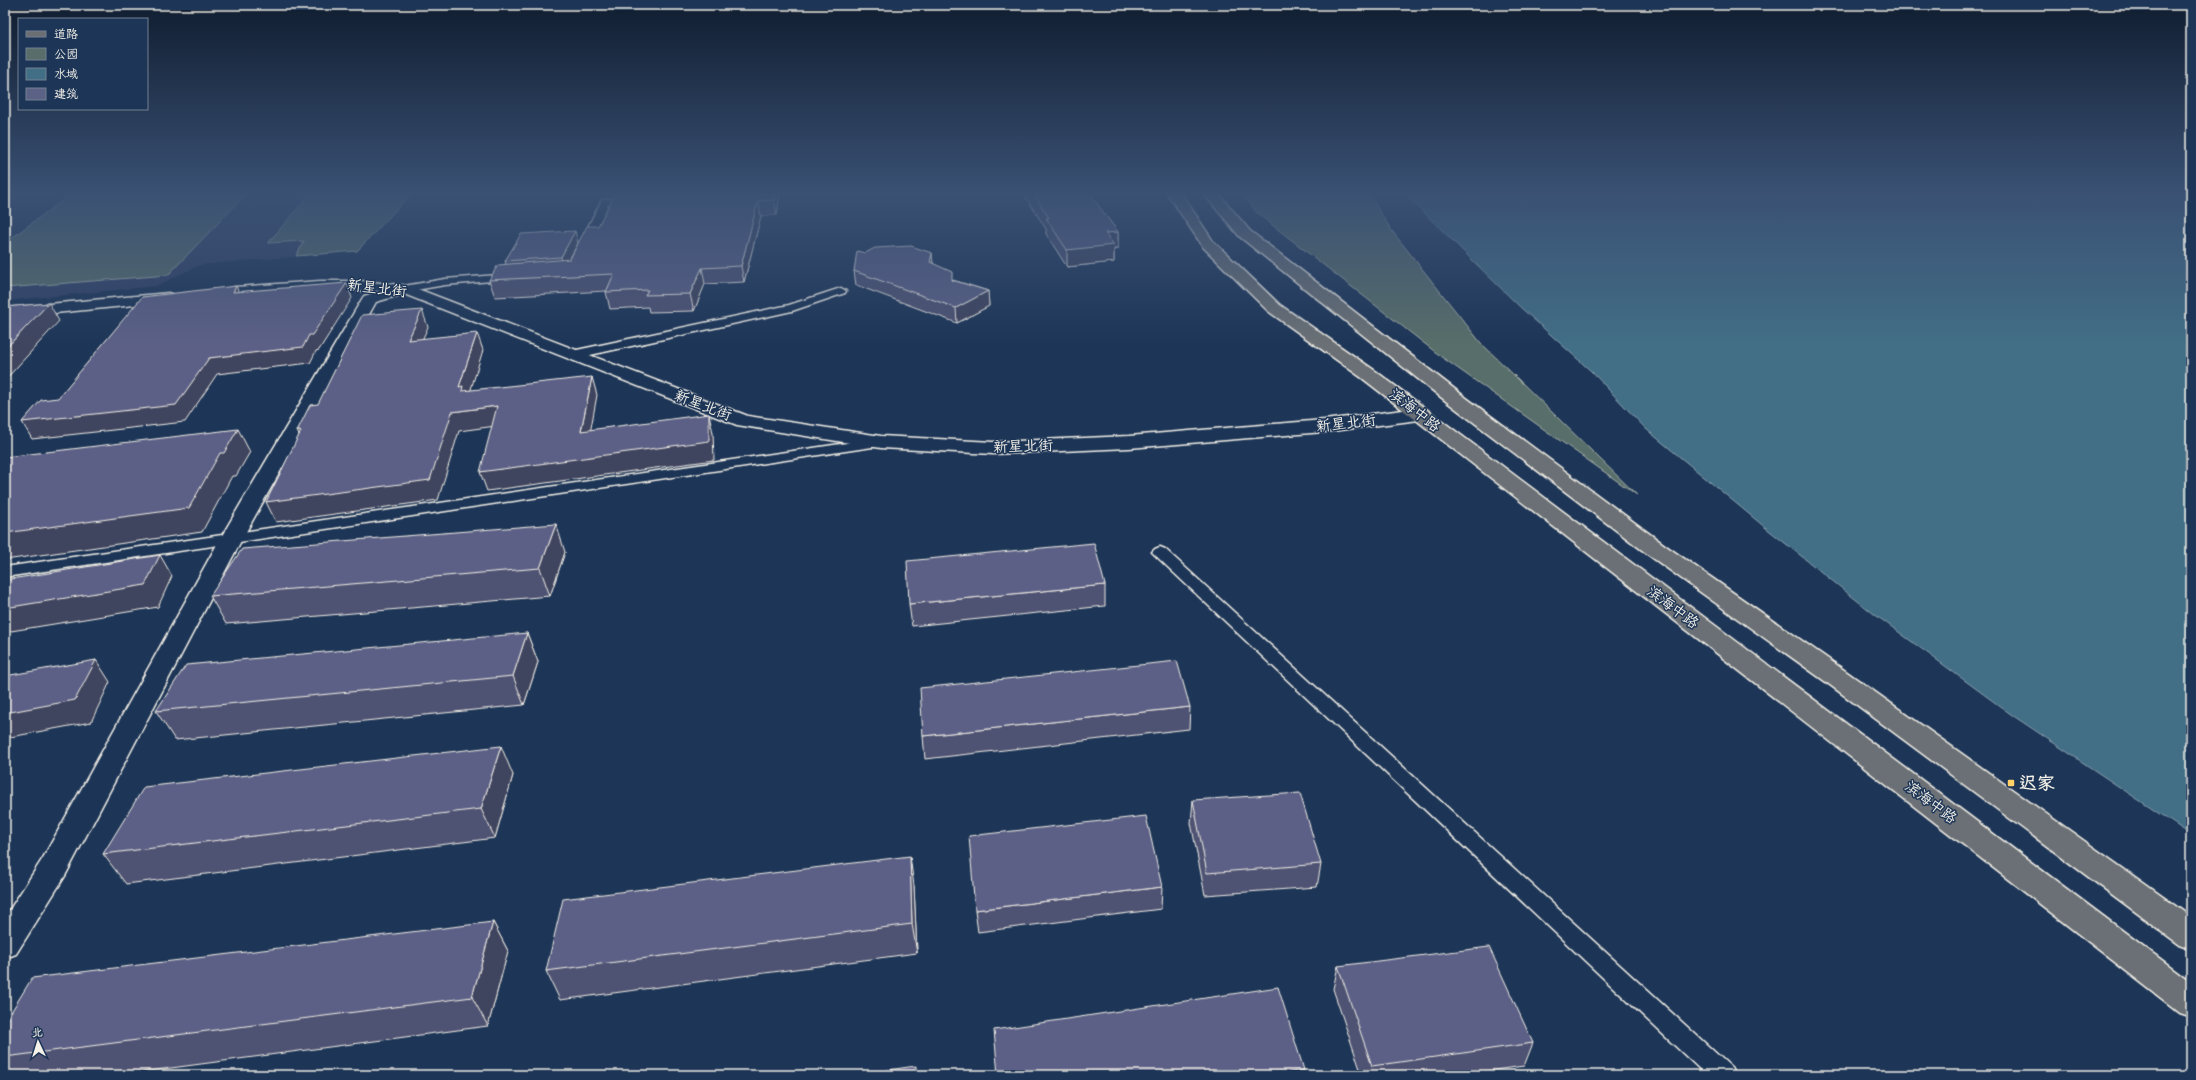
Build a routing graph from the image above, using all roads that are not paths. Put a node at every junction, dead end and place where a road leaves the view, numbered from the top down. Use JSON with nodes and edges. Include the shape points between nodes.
{"nodes":[{"id":1,"x":584,"y":243,"type":"edge"},
{"id":2,"x":1208,"y":243,"type":"edge"},
{"id":3,"x":1257,"y":243,"type":"edge"},
{"id":4,"x":580,"y":252,"type":"edge"},
{"id":5,"x":522,"y":276,"type":"edge"},
{"id":6,"x":404,"y":289,"type":"junction"},
{"id":7,"x":840,"y":291,"type":"dead end"},
{"id":8,"x":223,"y":293,"type":"edge"},
{"id":9,"x":184,"y":297,"type":"edge"},
{"id":10,"x":5,"y":313,"type":"edge"},
{"id":11,"x":572,"y":355,"type":"junction"},
{"id":12,"x":1419,"y":414,"type":"junction"},
{"id":13,"x":881,"y":442,"type":"junction"},
{"id":14,"x":231,"y":539,"type":"junction"},
{"id":15,"x":1160,"y":552,"type":"dead end"},
{"id":16,"x":5,"y":572,"type":"edge"},
{"id":17,"x":2191,"y":935,"type":"edge"},
{"id":18,"x":5,"y":944,"type":"edge"},
{"id":19,"x":2191,"y":1001,"type":"edge"},
{"id":20,"x":1723,"y":1075,"type":"edge"}],
"edges":[{"from":1,"to":4,"type":"lane"},
{"from":2,"to":12,"type":"main road","name":"滨海中路","via":[[1274,308],[1368,374]]},
{"from":3,"to":17,"type":"main road","via":[[1454,398],[1658,551],[1835,676]]},
{"from":5,"to":6,"type":"lane","via":[[445,282]]},
{"from":6,"to":8,"type":"street","name":"新星北街","via":[[377,285],[324,284]]},
{"from":6,"to":11,"type":"street","name":"新星北街"},
{"from":6,"to":14,"type":"street","via":[[370,299]]},
{"from":7,"to":11,"type":"lane","via":[[792,308]]},
{"from":9,"to":10,"type":"street"},
{"from":11,"to":13,"type":"street","name":"新星北街","via":[[744,421]]},
{"from":12,"to":13,"type":"street","name":"新星北街","via":[[1324,426],[1129,442],[993,448]]},
{"from":12,"to":19,"type":"main road","name":"滨海中路"},
{"from":13,"to":14,"type":"lane"},
{"from":14,"to":16,"type":"lane"},
{"from":14,"to":18,"type":"street","via":[[54,867]]},
{"from":15,"to":20,"type":"lane"}]}
